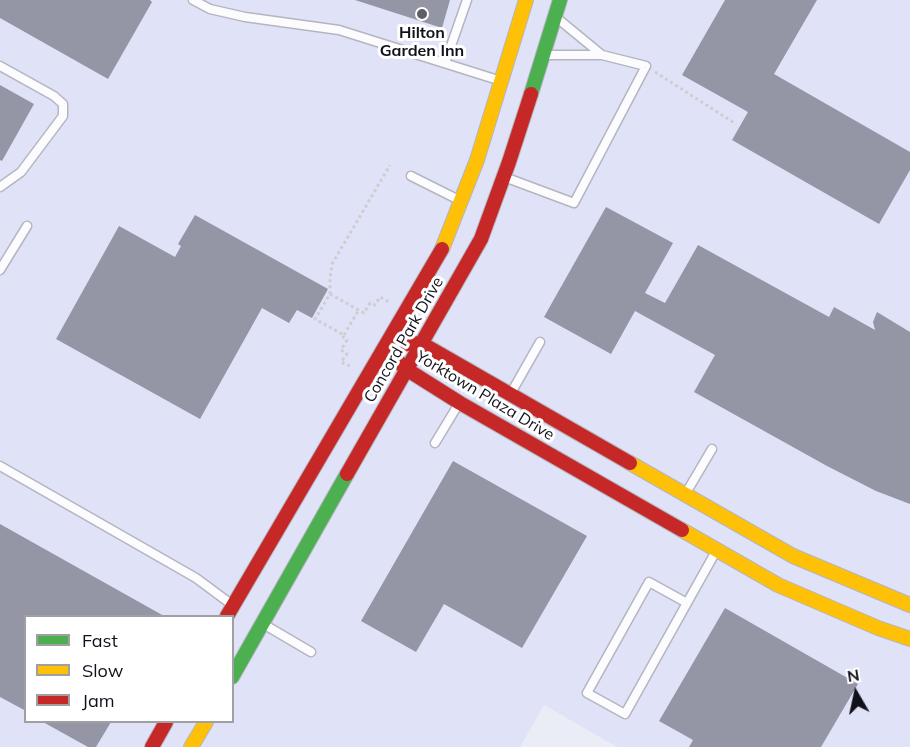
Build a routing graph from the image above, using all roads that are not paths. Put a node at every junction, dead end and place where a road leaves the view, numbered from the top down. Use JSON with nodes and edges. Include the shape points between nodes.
{"nodes":[{"id":1,"x":193,"y":0,"type":"edge"},
{"id":2,"x":467,"y":0,"type":"edge"},
{"id":3,"x":526,"y":0,"type":"edge"},
{"id":4,"x":560,"y":0,"type":"edge"},
{"id":5,"x":555,"y":16,"type":"junction"},
{"id":6,"x":533,"y":31,"type":"junction"},
{"id":7,"x":543,"y":55,"type":"junction"},
{"id":8,"x":602,"y":55,"type":"junction"},
{"id":9,"x":445,"y":63,"type":"junction"},
{"id":10,"x":0,"y":66,"type":"edge"},
{"id":11,"x":502,"y":81,"type":"junction"},
{"id":12,"x":411,"y":176,"type":"dead end"},
{"id":13,"x":503,"y":177,"type":"junction"},
{"id":14,"x":0,"y":187,"type":"edge"},
{"id":15,"x":462,"y":201,"type":"junction"},
{"id":16,"x":27,"y":226,"type":"dead end"},
{"id":17,"x":0,"y":270,"type":"edge"},
{"id":18,"x":540,"y":342,"type":"dead end"},
{"id":19,"x":422,"y":344,"type":"junction"},
{"id":20,"x":384,"y":346,"type":"junction"},
{"id":21,"x":406,"y":369,"type":"junction"},
{"id":22,"x":510,"y":394,"type":"junction"},
{"id":23,"x":460,"y":403,"type":"junction"},
{"id":24,"x":435,"y":443,"type":"dead end"},
{"id":25,"x":712,"y":449,"type":"dead end"},
{"id":26,"x":0,"y":466,"type":"edge"},
{"id":27,"x":685,"y":494,"type":"junction"},
{"id":28,"x":652,"y":513,"type":"junction"},
{"id":29,"x":717,"y":550,"type":"junction"},
{"id":30,"x":687,"y":603,"type":"junction"},
{"id":31,"x":910,"y":605,"type":"edge"},
{"id":32,"x":244,"y":616,"type":"edge"},
{"id":33,"x":910,"y":639,"type":"edge"},
{"id":34,"x":311,"y":652,"type":"dead end"},
{"id":35,"x":234,"y":667,"type":"edge"},
{"id":36,"x":165,"y":723,"type":"edge"},
{"id":37,"x":205,"y":723,"type":"edge"},
{"id":38,"x":152,"y":747,"type":"edge"},
{"id":39,"x":191,"y":747,"type":"edge"}],
"edges":[{"from":1,"to":9,"type":"lane","via":[[210,9],[245,17],[339,30]]},
{"from":2,"to":9,"type":"lane"},
{"from":3,"to":6,"type":"street","name":"Concord Park Drive"},
{"from":4,"to":5,"type":"street","name":"Concord Park Drive"},
{"from":5,"to":6,"type":"street","name":"Concord Park Drive"},
{"from":5,"to":8,"type":"lane"},
{"from":6,"to":7,"type":"street","name":"Concord Park Drive"},
{"from":6,"to":11,"type":"street","name":"Concord Park Drive"},
{"from":7,"to":8,"type":"lane"},
{"from":7,"to":13,"type":"street","name":"Concord Park Drive"},
{"from":8,"to":13,"type":"lane","via":[[646,66],[574,203]]},
{"from":9,"to":11,"type":"lane"},
{"from":10,"to":14,"type":"lane","via":[[54,96],[63,104],[63,116],[21,172]]},
{"from":11,"to":15,"type":"street","name":"Concord Park Drive"},
{"from":12,"to":15,"type":"lane"},
{"from":13,"to":19,"type":"street","name":"Concord Park Drive","via":[[481,239]]},
{"from":15,"to":20,"type":"street","name":"Concord Park Drive","via":[[442,248]]},
{"from":16,"to":17,"type":"lane"},
{"from":18,"to":22,"type":"lane"},
{"from":19,"to":20,"type":"street","name":"Yorktown Plaza Drive"},
{"from":19,"to":21,"type":"street","name":"Concord Park Drive"},
{"from":19,"to":22,"type":"street","name":"Yorktown Plaza Drive"},
{"from":20,"to":21,"type":"street","name":"Yorktown Plaza Drive"},
{"from":20,"to":32,"type":"street","name":"Concord Park Drive"},
{"from":21,"to":23,"type":"street","name":"Yorktown Plaza Drive"},
{"from":21,"to":32,"type":"street","name":"Concord Park Drive"},
{"from":22,"to":27,"type":"street","name":"Yorktown Plaza Drive"},
{"from":23,"to":24,"type":"lane"},
{"from":23,"to":28,"type":"street","name":"Yorktown Plaza Drive"},
{"from":25,"to":27,"type":"lane"},
{"from":26,"to":32,"type":"lane","via":[[196,578]]},
{"from":27,"to":28,"type":"street"},
{"from":27,"to":31,"type":"street","name":"Yorktown Plaza Drive","via":[[793,556]]},
{"from":28,"to":29,"type":"street","name":"Yorktown Plaza Drive"},
{"from":29,"to":30,"type":"lane"},
{"from":29,"to":33,"type":"street","name":"Yorktown Plaza Drive","via":[[778,585]]},
{"from":30,"to":30,"type":"lane","via":[[625,714],[587,693],[649,582]]},
{"from":32,"to":34,"type":"lane"},
{"from":32,"to":35,"type":"street","name":"Concord Park Drive"},
{"from":36,"to":38,"type":"street"},
{"from":37,"to":39,"type":"street"}]}
